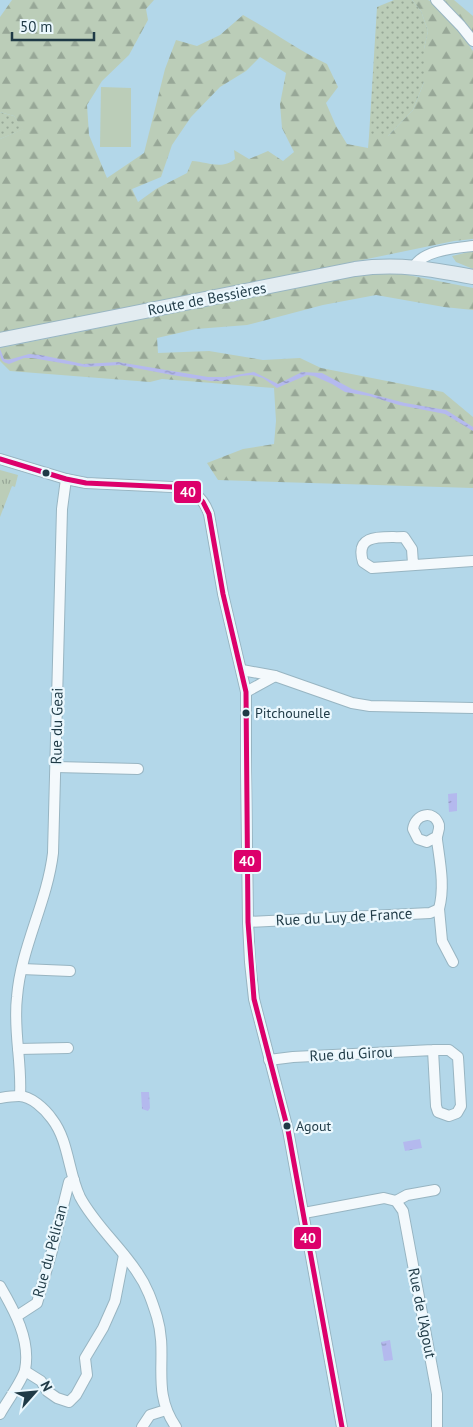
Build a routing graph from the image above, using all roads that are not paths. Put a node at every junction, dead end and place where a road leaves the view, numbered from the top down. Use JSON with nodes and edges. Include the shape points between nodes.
{"nodes":[{"id":1,"x":436,"y":0,"type":"edge"},
{"id":2,"x":473,"y":41,"type":"edge"},
{"id":3,"x":473,"y":246,"type":"edge"},
{"id":4,"x":414,"y":267,"type":"junction"},
{"id":5,"x":473,"y":277,"type":"edge"},
{"id":6,"x":0,"y":340,"type":"edge"},
{"id":7,"x":0,"y":459,"type":"edge"},
{"id":8,"x":66,"y":479,"type":"junction"},
{"id":9,"x":473,"y":560,"type":"edge"},
{"id":10,"x":413,"y":564,"type":"junction"},
{"id":11,"x":242,"y":670,"type":"junction"},
{"id":12,"x":275,"y":676,"type":"junction"},
{"id":13,"x":246,"y":692,"type":"junction"},
{"id":14,"x":473,"y":708,"type":"edge"},
{"id":15,"x":56,"y":767,"type":"junction"},
{"id":16,"x":138,"y":768,"type":"dead end"},
{"id":17,"x":436,"y":837,"type":"dead end"},
{"id":18,"x":439,"y":909,"type":"junction"},
{"id":19,"x":248,"y":922,"type":"junction"},
{"id":20,"x":454,"y":962,"type":"dead end"},
{"id":21,"x":22,"y":969,"type":"junction"},
{"id":22,"x":70,"y":971,"type":"dead end"},
{"id":23,"x":68,"y":1048,"type":"dead end"},
{"id":24,"x":18,"y":1049,"type":"junction"},
{"id":25,"x":433,"y":1050,"type":"junction"},
{"id":26,"x":269,"y":1060,"type":"junction"},
{"id":27,"x":20,"y":1095,"type":"junction"},
{"id":28,"x":0,"y":1098,"type":"edge"},
{"id":29,"x":74,"y":1180,"type":"junction"},
{"id":30,"x":435,"y":1190,"type":"dead end"},
{"id":31,"x":396,"y":1201,"type":"junction"},
{"id":32,"x":304,"y":1213,"type":"junction"},
{"id":33,"x":124,"y":1255,"type":"junction"},
{"id":34,"x":0,"y":1286,"type":"edge"},
{"id":35,"x":17,"y":1316,"type":"junction"},
{"id":36,"x":25,"y":1371,"type":"junction"},
{"id":37,"x":166,"y":1410,"type":"junction"},
{"id":38,"x":0,"y":1414,"type":"edge"},
{"id":39,"x":142,"y":1427,"type":"edge"},
{"id":40,"x":176,"y":1427,"type":"edge"},
{"id":41,"x":342,"y":1427,"type":"edge"},
{"id":42,"x":437,"y":1427,"type":"edge"}],
"edges":[{"from":1,"to":2,"type":"street"},
{"from":3,"to":4,"type":"street","via":[[434,253],[423,257]]},
{"from":4,"to":5,"type":"main road","name":"Route de Bessières"},
{"from":4,"to":6,"type":"main road","name":"Route de Bessières","via":[[355,269]]},
{"from":7,"to":8,"type":"street"},
{"from":8,"to":11,"type":"street","via":[[86,484],[185,489],[206,504]]},
{"from":8,"to":15,"type":"street","name":"Rue du Geai","via":[[62,509]]},
{"from":9,"to":10,"type":"street"},
{"from":10,"to":10,"type":"street","via":[[372,568],[363,562],[360,553],[364,543],[372,538],[404,537],[412,549]]},
{"from":11,"to":12,"type":"street"},
{"from":11,"to":13,"type":"street"},
{"from":12,"to":13,"type":"street"},
{"from":12,"to":14,"type":"street","via":[[352,703],[370,706]]},
{"from":13,"to":19,"type":"street"},
{"from":15,"to":16,"type":"street"},
{"from":15,"to":21,"type":"street","name":"Rue du Geai","via":[[51,874]]},
{"from":17,"to":18,"type":"street","via":[[442,897]]},
{"from":18,"to":19,"type":"street","name":"Rue du Luy de France","via":[[430,913]]},
{"from":18,"to":20,"type":"street","via":[[442,941]]},
{"from":19,"to":26,"type":"street","via":[[254,999]]},
{"from":21,"to":22,"type":"street"},
{"from":21,"to":24,"type":"street","name":"Rue du Geai","via":[[16,996]]},
{"from":23,"to":24,"type":"street"},
{"from":24,"to":27,"type":"street","name":"Rue du Geai"},
{"from":25,"to":25,"type":"street","name":"Rue du Girou","via":[[450,1050],[458,1058],[461,1106],[457,1113],[449,1116],[438,1112],[436,1106]]},
{"from":25,"to":26,"type":"street","name":"Rue du Girou"},
{"from":26,"to":32,"type":"street","via":[[284,1110]]},
{"from":27,"to":28,"type":"street"},
{"from":27,"to":29,"type":"street","via":[[30,1099],[53,1119],[60,1131]]},
{"from":29,"to":33,"type":"street","via":[[90,1213]]},
{"from":29,"to":35,"type":"street","name":"Rue du Pélican","via":[[68,1182],[37,1303]]},
{"from":30,"to":31,"type":"street","via":[[407,1194]]},
{"from":31,"to":32,"type":"street","via":[[384,1198]]},
{"from":31,"to":42,"type":"street","name":"Rue de l'Agout","via":[[403,1211],[437,1394]]},
{"from":32,"to":41,"type":"street"},
{"from":33,"to":36,"type":"street","via":[[115,1301],[85,1358],[87,1375],[76,1395],[68,1402],[57,1398],[41,1381]]},
{"from":33,"to":37,"type":"street","via":[[147,1288],[158,1320],[161,1394]]},
{"from":34,"to":35,"type":"street"},
{"from":35,"to":36,"type":"street","via":[[26,1347]]},
{"from":36,"to":38,"type":"street"},
{"from":37,"to":39,"type":"street","via":[[150,1415]]},
{"from":37,"to":40,"type":"street"}]}
